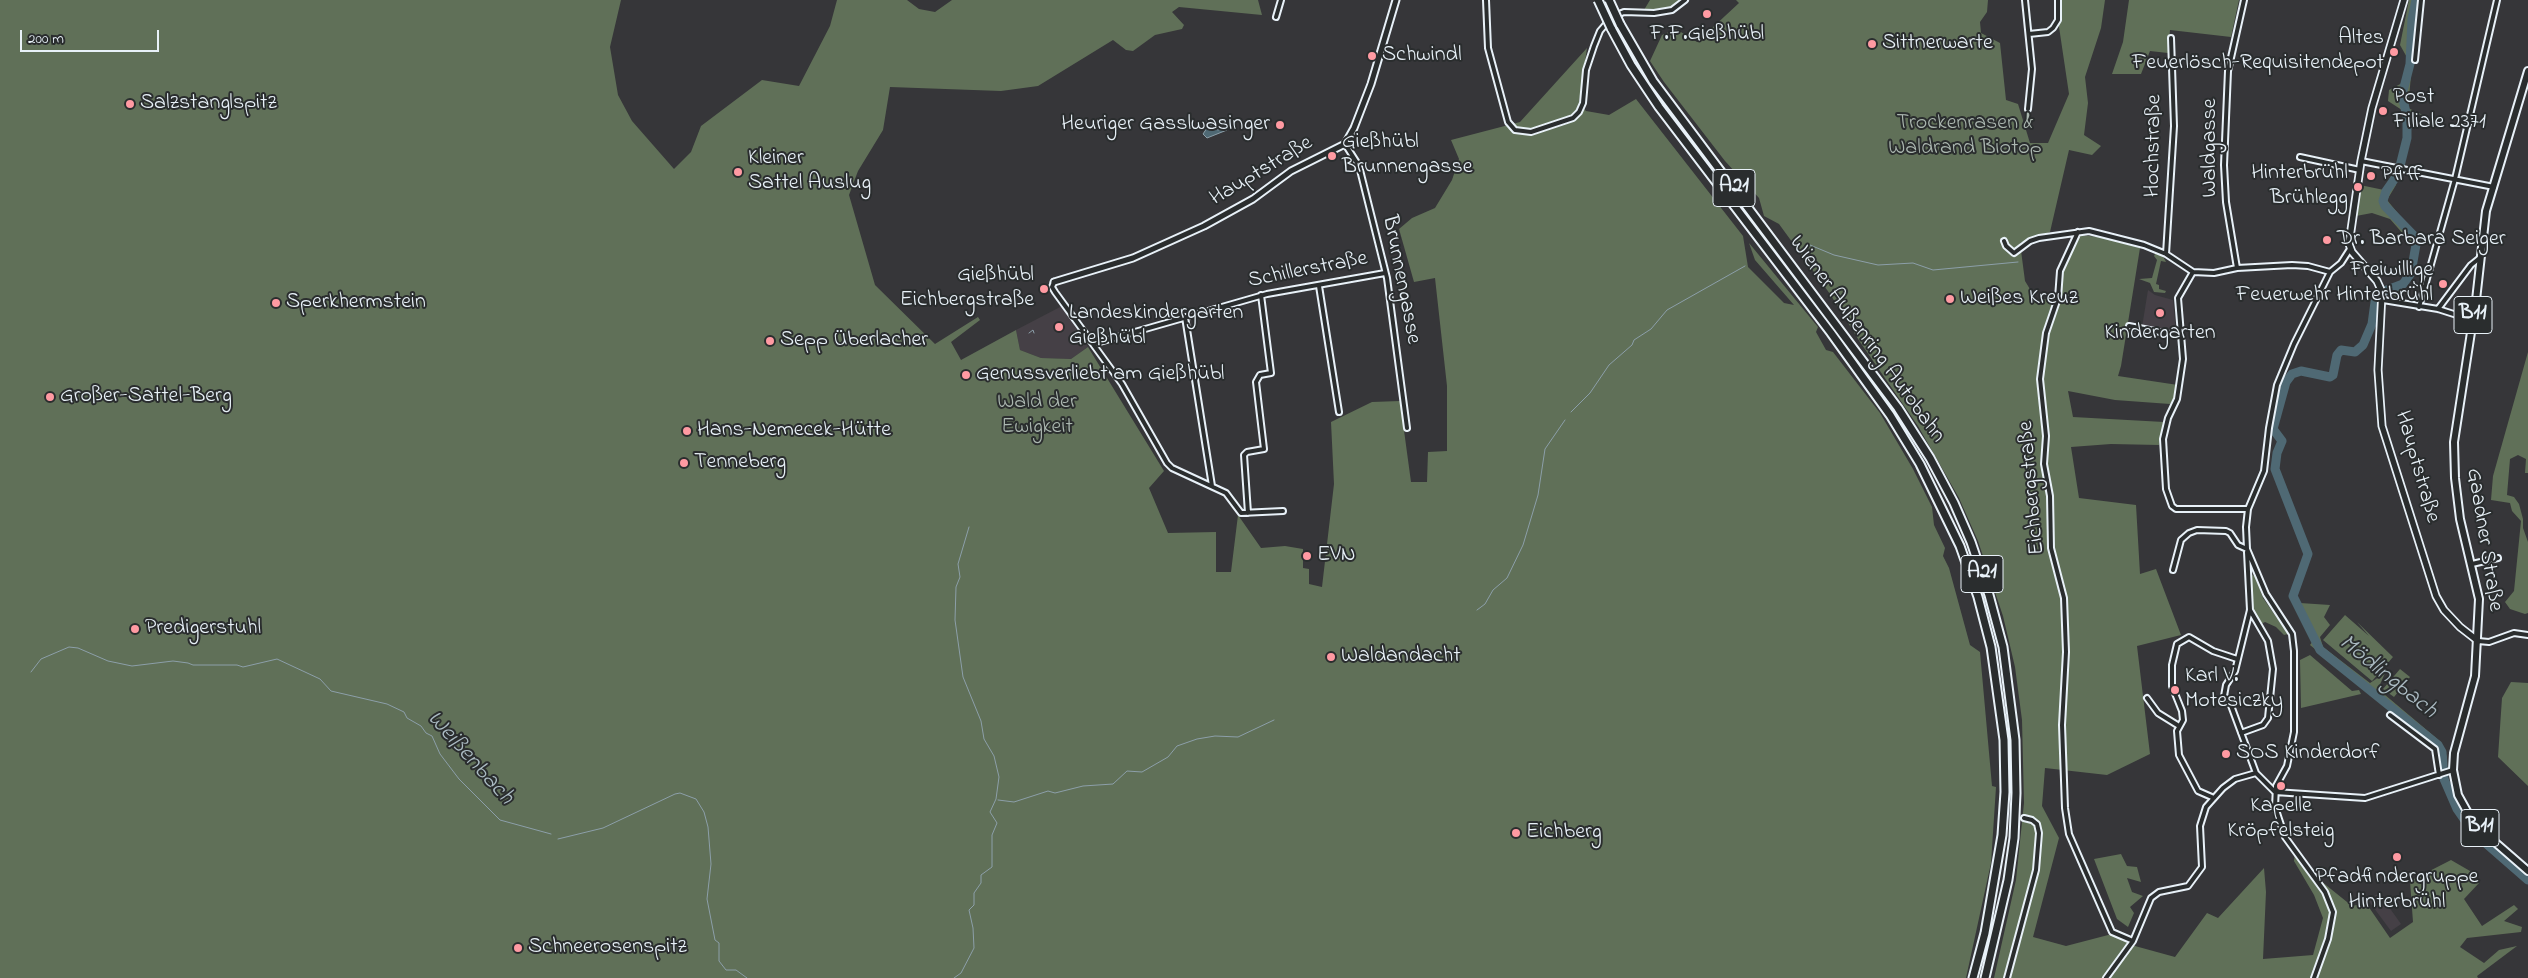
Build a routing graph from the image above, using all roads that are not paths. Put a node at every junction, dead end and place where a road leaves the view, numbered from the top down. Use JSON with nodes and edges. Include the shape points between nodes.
{"nodes":[{"id":1,"x":1281,"y":0,"type":"edge"},
{"id":2,"x":1396,"y":0,"type":"edge"},
{"id":3,"x":1486,"y":0,"type":"edge"},
{"id":4,"x":1598,"y":0,"type":"edge"},
{"id":5,"x":1608,"y":0,"type":"edge"},
{"id":6,"x":1685,"y":0,"type":"edge"},
{"id":7,"x":2024,"y":0,"type":"edge"},
{"id":8,"x":2058,"y":0,"type":"edge"},
{"id":9,"x":2244,"y":0,"type":"edge"},
{"id":10,"x":2404,"y":0,"type":"edge"},
{"id":11,"x":2421,"y":0,"type":"edge"},
{"id":12,"x":2497,"y":0,"type":"edge"},
{"id":13,"x":1276,"y":17,"type":"dead end"},
{"id":14,"x":2029,"y":34,"type":"junction"},
{"id":15,"x":2171,"y":38,"type":"dead end"},
{"id":16,"x":2415,"y":60,"type":"dead end"},
{"id":17,"x":2528,"y":71,"type":"edge"},
{"id":18,"x":2527,"y":78,"type":"edge"},
{"id":19,"x":2028,"y":109,"type":"dead end"},
{"id":20,"x":1345,"y":144,"type":"junction"},
{"id":21,"x":2300,"y":157,"type":"dead end"},
{"id":22,"x":2361,"y":160,"type":"junction"},
{"id":23,"x":2360,"y":170,"type":"junction"},
{"id":24,"x":2455,"y":179,"type":"junction"},
{"id":25,"x":2494,"y":187,"type":"junction"},
{"id":26,"x":2078,"y":232,"type":"junction"},
{"id":27,"x":2004,"y":241,"type":"dead end"},
{"id":28,"x":2350,"y":249,"type":"junction"},
{"id":29,"x":2166,"y":254,"type":"junction"},
{"id":30,"x":2481,"y":257,"type":"junction"},
{"id":31,"x":2237,"y":268,"type":"junction"},
{"id":32,"x":2193,"y":272,"type":"junction"},
{"id":33,"x":2330,"y":272,"type":"junction"},
{"id":34,"x":1385,"y":273,"type":"junction"},
{"id":35,"x":1054,"y":282,"type":"joint"},
{"id":36,"x":1319,"y":286,"type":"junction"},
{"id":37,"x":1261,"y":295,"type":"junction"},
{"id":38,"x":2382,"y":295,"type":"junction"},
{"id":39,"x":2419,"y":307,"type":"junction"},
{"id":40,"x":2438,"y":309,"type":"junction"},
{"id":41,"x":2460,"y":316,"type":"dead end"},
{"id":42,"x":1185,"y":317,"type":"junction"},
{"id":43,"x":2129,"y":326,"type":"dead end"},
{"id":44,"x":2180,"y":336,"type":"junction"},
{"id":45,"x":1093,"y":344,"type":"junction"},
{"id":46,"x":1339,"y":412,"type":"dead end"},
{"id":47,"x":1407,"y":428,"type":"dead end"},
{"id":48,"x":1212,"y":486,"type":"junction"},
{"id":49,"x":2248,"y":509,"type":"junction"},
{"id":50,"x":1283,"y":511,"type":"dead end"},
{"id":51,"x":1248,"y":513,"type":"junction"},
{"id":52,"x":2247,"y":549,"type":"junction"},
{"id":53,"x":2496,"y":558,"type":"dead end"},
{"id":54,"x":2472,"y":564,"type":"junction"},
{"id":55,"x":2173,"y":570,"type":"dead end"},
{"id":56,"x":2250,"y":610,"type":"junction"},
{"id":57,"x":2528,"y":635,"type":"edge"},
{"id":58,"x":2478,"y":641,"type":"junction"},
{"id":59,"x":2237,"y":659,"type":"junction"},
{"id":60,"x":2147,"y":698,"type":"dead end"},
{"id":61,"x":2390,"y":715,"type":"dead end"},
{"id":62,"x":2180,"y":726,"type":"junction"},
{"id":63,"x":2241,"y":733,"type":"junction"},
{"id":64,"x":2450,"y":772,"type":"junction"},
{"id":65,"x":2256,"y":773,"type":"junction"},
{"id":66,"x":2440,"y":775,"type":"junction"},
{"id":67,"x":2275,"y":792,"type":"junction"},
{"id":68,"x":2214,"y":798,"type":"junction"},
{"id":69,"x":2024,"y":818,"type":"dead end"},
{"id":70,"x":2528,"y":871,"type":"edge"},
{"id":71,"x":2133,"y":941,"type":"junction"},
{"id":72,"x":1973,"y":978,"type":"edge"},
{"id":73,"x":1985,"y":978,"type":"edge"},
{"id":74,"x":2007,"y":978,"type":"edge"},
{"id":75,"x":2106,"y":978,"type":"edge"},
{"id":76,"x":2314,"y":978,"type":"edge"}],
"edges":[{"from":1,"to":13,"type":"street"},
{"from":2,"to":20,"type":"street","name":"Hauptstraße","via":[[1371,84]]},
{"from":3,"to":6,"type":"street","via":[[1486,29],[1492,66],[1508,122],[1515,130],[1531,132],[1573,118],[1583,103],[1586,70],[1606,23],[1624,12],[1672,10]]},
{"from":4,"to":72,"type":"highway","name":"Wiener Außenring Autobahn","number":"A21","bridge":true,"via":[[1631,65],[1659,108],[1890,415],[1920,464],[1960,546],[1991,647],[2004,740],[2002,835],[1989,915]]},
{"from":5,"to":73,"type":"highway","name":"Wiener Außenring Autobahn","number":"A21","bridge":true,"via":[[1653,81],[1898,408],[1930,458],[1971,542],[2003,647],[2015,740],[2014,838],[2008,880]]},
{"from":7,"to":14,"type":"street"},
{"from":8,"to":14,"type":"street","via":[[2058,20],[2053,28],[2048,32]]},
{"from":9,"to":31,"type":"street","name":"Waldgasse","via":[[2228,71],[2224,165],[2226,202]]},
{"from":10,"to":22,"type":"main road","via":[[2372,108]]},
{"from":11,"to":16,"type":"street"},
{"from":12,"to":24,"type":"street"},
{"from":14,"to":19,"type":"street","via":[[2032,69]]},
{"from":15,"to":29,"type":"street","name":"Hochstraße","via":[[2173,139]]},
{"from":17,"to":18,"type":"main road","name":"Gaadner Straße","number":"B11"},
{"from":18,"to":25,"type":"main road","name":"Gaadner Straße","number":"B11"},
{"from":20,"to":34,"type":"street","name":"Brunnengasse","via":[[1359,166]]},
{"from":20,"to":35,"type":"street","name":"Hauptstraße","via":[[1290,171],[1254,199],[1204,226],[1133,258]]},
{"from":21,"to":23,"type":"street"},
{"from":22,"to":23,"type":"main road"},
{"from":22,"to":24,"type":"street"},
{"from":23,"to":28,"type":"main road"},
{"from":24,"to":25,"type":"street"},
{"from":24,"to":39,"type":"street"},
{"from":25,"to":30,"type":"main road","name":"Gaadner Straße","number":"B11","via":[[2486,212]]},
{"from":26,"to":27,"type":"street","via":[[2030,241],[2014,253]]},
{"from":26,"to":29,"type":"street","via":[[2109,235]]},
{"from":26,"to":71,"type":"street","name":"Eichbergstraße","via":[[2060,271],[2058,298],[2046,333],[2040,379],[2051,548],[2064,598],[2064,776],[2069,834],[2112,932]]},
{"from":28,"to":33,"type":"street"},
{"from":28,"to":38,"type":"main road","via":[[2378,281]]},
{"from":29,"to":32,"type":"street"},
{"from":30,"to":40,"type":"street","via":[[2471,265]]},
{"from":30,"to":54,"type":"main road","name":"Gaadner Straße","number":"B11","via":[[2454,456],[2460,520]]},
{"from":31,"to":32,"type":"street","via":[[2214,273]]},
{"from":31,"to":33,"type":"street","via":[[2292,265]]},
{"from":32,"to":44,"type":"street","via":[[2178,298]]},
{"from":33,"to":49,"type":"street","via":[[2277,385],[2264,471]]},
{"from":34,"to":36,"type":"street","name":"Schillerstraße"},
{"from":34,"to":47,"type":"street","name":"Brunnengasse"},
{"from":35,"to":45,"type":"street","via":[[1052,288]]},
{"from":36,"to":37,"type":"street","name":"Schillerstraße"},
{"from":36,"to":46,"type":"street"},
{"from":37,"to":42,"type":"street","name":"Schillerstraße"},
{"from":37,"to":51,"type":"street","via":[[1272,373],[1260,375],[1256,382],[1264,448],[1244,455]]},
{"from":38,"to":39,"type":"street"},
{"from":38,"to":58,"type":"main road","name":"Hauptstraße","via":[[2378,362],[2382,426],[2436,596],[2444,610]]},
{"from":39,"to":40,"type":"street"},
{"from":40,"to":41,"type":"street"},
{"from":42,"to":45,"type":"street","name":"Schillerstraße"},
{"from":42,"to":48,"type":"street"},
{"from":43,"to":44,"type":"street"},
{"from":44,"to":49,"type":"street","via":[[2182,378],[2163,440],[2166,489],[2172,506],[2176,509]]},
{"from":45,"to":48,"type":"street","via":[[1122,384],[1167,464]]},
{"from":48,"to":51,"type":"street","via":[[1226,493],[1241,513]]},
{"from":49,"to":52,"type":"street"},
{"from":50,"to":51,"type":"street"},
{"from":52,"to":55,"type":"street","via":[[2238,545],[2226,530],[2198,530],[2181,540]]},
{"from":52,"to":56,"type":"street"},
{"from":52,"to":67,"type":"street","via":[[2266,594],[2292,634],[2294,651],[2294,732],[2287,766]]},
{"from":53,"to":54,"type":"street"},
{"from":54,"to":58,"type":"main road","name":"Gaadner Straße","number":"B11","via":[[2479,599]]},
{"from":56,"to":59,"type":"street"},
{"from":56,"to":63,"type":"street","via":[[2266,635],[2273,669],[2268,718],[2264,725]]},
{"from":57,"to":58,"type":"street","via":[[2514,633],[2489,642]]},
{"from":58,"to":64,"type":"main road","name":"Gaadner Straße","number":"B11","via":[[2475,676]]},
{"from":59,"to":62,"type":"street","via":[[2213,651],[2194,638],[2189,637],[2177,644],[2172,672],[2175,697],[2182,711]]},
{"from":59,"to":63,"type":"street","via":[[2224,696],[2229,700]]},
{"from":60,"to":62,"type":"street","via":[[2158,713]]},
{"from":61,"to":66,"type":"street","via":[[2434,749]]},
{"from":62,"to":68,"type":"street","via":[[2177,731],[2182,762],[2198,791]]},
{"from":63,"to":65,"type":"street"},
{"from":64,"to":66,"type":"street"},
{"from":64,"to":70,"type":"main road","name":"Gaadner Straße","number":"B11","via":[[2468,814]]},
{"from":65,"to":67,"type":"street"},
{"from":65,"to":68,"type":"street","via":[[2235,779]]},
{"from":66,"to":67,"type":"street","via":[[2365,798]]},
{"from":67,"to":76,"type":"street","via":[[2275,807],[2285,837],[2325,892],[2333,912],[2328,939]]},
{"from":68,"to":71,"type":"street","via":[[2206,807],[2200,826],[2202,867],[2188,886],[2158,892],[2151,898]]},
{"from":69,"to":74,"type":"street","via":[[2037,824],[2036,870]]},
{"from":71,"to":75,"type":"street"}]}
